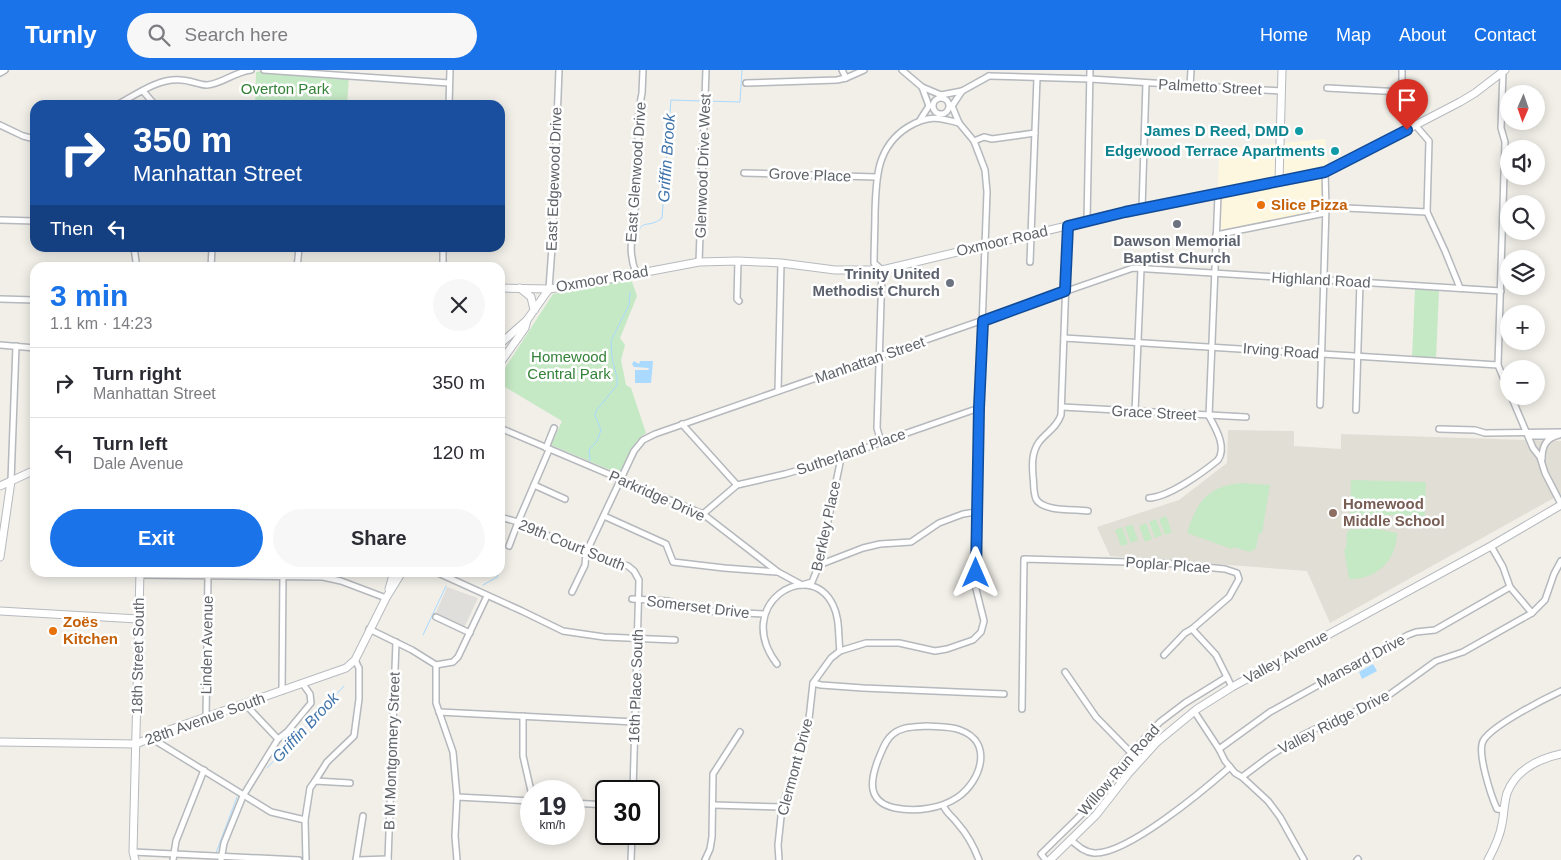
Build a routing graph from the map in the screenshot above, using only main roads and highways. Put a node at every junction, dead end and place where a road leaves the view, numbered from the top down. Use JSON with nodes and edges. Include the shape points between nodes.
{"nodes":[{"id":1,"x":1282,"y":70,"type":"edge"},
{"id":2,"x":1504,"y":71,"type":"edge"},
{"id":3,"x":1279,"y":182,"type":"junction"},
{"id":4,"x":505,"y":288,"type":"edge"},
{"id":5,"x":520,"y":288,"type":"junction"},
{"id":6,"x":549,"y":289,"type":"junction"},
{"id":7,"x":534,"y":310,"type":"junction"},
{"id":8,"x":527,"y":320,"type":"junction"},
{"id":9,"x":505,"y":340,"type":"edge"},
{"id":10,"x":505,"y":356,"type":"edge"},
{"id":11,"x":30,"y":472,"type":"edge"},
{"id":12,"x":11,"y":481,"type":"junction"},
{"id":13,"x":0,"y":486,"type":"edge"},
{"id":14,"x":1561,"y":505,"type":"edge"},
{"id":15,"x":0,"y":557,"type":"edge"},
{"id":16,"x":140,"y":577,"type":"edge"},
{"id":17,"x":392,"y":577,"type":"edge"},
{"id":18,"x":399,"y":577,"type":"edge"},
{"id":19,"x":386,"y":598,"type":"junction"},
{"id":20,"x":0,"y":611,"type":"edge"},
{"id":21,"x":138,"y":619,"type":"junction"},
{"id":22,"x":0,"y":742,"type":"edge"},
{"id":23,"x":136,"y":744,"type":"junction"},
{"id":24,"x":1561,"y":754,"type":"edge"},
{"id":25,"x":134,"y":856,"type":"edge"},
{"id":26,"x":127,"y":860,"type":"edge"},
{"id":27,"x":1050,"y":860,"type":"edge"},
{"id":28,"x":1488,"y":860,"type":"edge"}],
"edges":[{"from":1,"to":3,"type":"main road"},
{"from":2,"to":3,"type":"main road","name":"Oxmoor Road","via":[[1475,94],[1325,172]]},
{"from":3,"to":6,"type":"main road","name":"Oxmoor Road","via":[[1087,221],[882,270],[835,270],[738,261],[700,262]]},
{"from":4,"to":5,"type":"main road","name":"Oxmoor Road"},
{"from":5,"to":6,"type":"main road","name":"Oxmoor Road"},
{"from":5,"to":7,"type":"main road","via":[[531,297]]},
{"from":6,"to":7,"type":"main road"},
{"from":7,"to":8,"type":"main road"},
{"from":8,"to":9,"type":"main road"},
{"from":8,"to":10,"type":"main road"},
{"from":11,"to":12,"type":"main road"},
{"from":12,"to":13,"type":"main road"},
{"from":12,"to":15,"type":"main road"},
{"from":14,"to":27,"type":"main road","name":"Valley Avenue","via":[[1194,711],[1156,742],[1096,815]]},
{"from":16,"to":21,"type":"main road","name":"18th Street South"},
{"from":17,"to":19,"type":"main road"},
{"from":18,"to":19,"type":"main road"},
{"from":19,"to":23,"type":"main road","name":"28th Avenue South","via":[[355,660],[346,668]]},
{"from":20,"to":21,"type":"main road"},
{"from":21,"to":23,"type":"main road","name":"18th Street South"},
{"from":22,"to":23,"type":"main road","name":"28th Avenue South"},
{"from":23,"to":25,"type":"main road","name":"18th Street South"},
{"from":24,"to":28,"type":"main road","via":[[1534,763],[1513,782],[1507,795],[1502,826]]},
{"from":25,"to":26,"type":"main road"}]}
